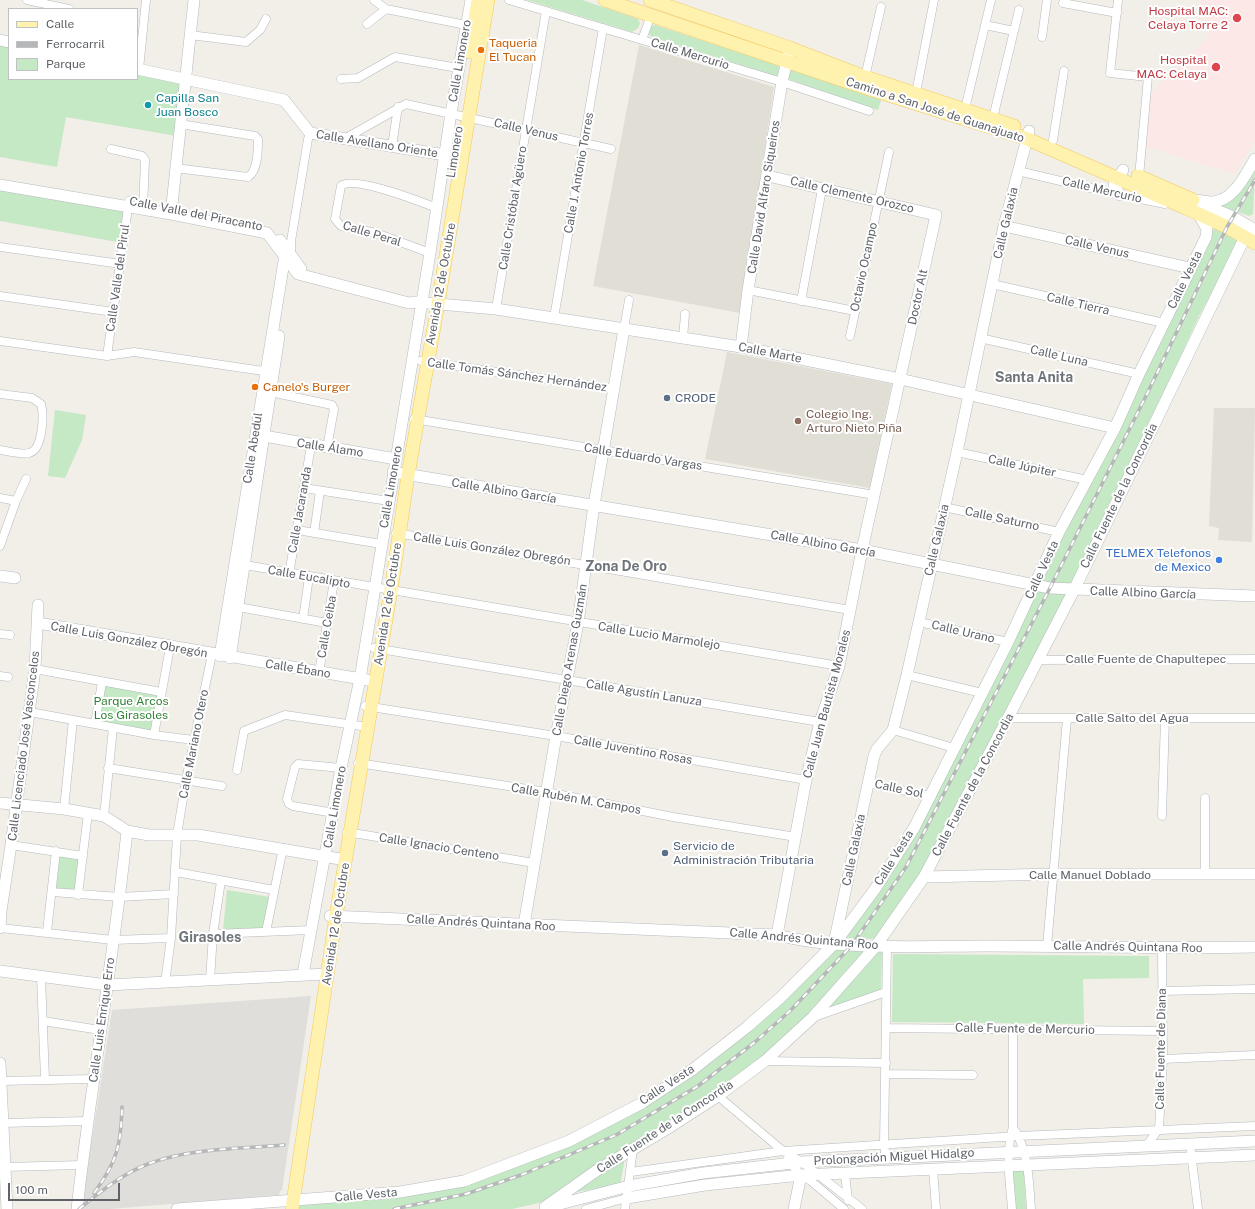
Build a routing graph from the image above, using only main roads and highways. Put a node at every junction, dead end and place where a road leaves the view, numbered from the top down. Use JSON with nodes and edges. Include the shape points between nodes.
{"nodes":[{"id":1,"x":478,"y":0,"type":"edge"},
{"id":2,"x":488,"y":0,"type":"edge"},
{"id":3,"x":605,"y":0,"type":"edge"},
{"id":4,"x":650,"y":0,"type":"edge"},
{"id":5,"x":859,"y":80,"type":"junction"},
{"id":6,"x":460,"y":114,"type":"junction"},
{"id":7,"x":1027,"y":135,"type":"junction"},
{"id":8,"x":1121,"y":174,"type":"junction"},
{"id":9,"x":1189,"y":204,"type":"junction"},
{"id":10,"x":1252,"y":237,"type":"edge"},
{"id":11,"x":368,"y":706,"type":"junction"},
{"id":12,"x":359,"y":763,"type":"junction"},
{"id":13,"x":286,"y":1206,"type":"edge"}],
"edges":[{"from":1,"to":6,"type":"main road","name":"Limonero"},
{"from":2,"to":6,"type":"main road","name":"Avenida 12 de Octubre"},
{"from":3,"to":5,"type":"main road","name":"Camino a San José de Guanajuato","via":[[788,62]]},
{"from":4,"to":5,"type":"main road","name":"Camino a San José de Guanajuato","via":[[790,48]]},
{"from":5,"to":7,"type":"main road","name":"Camino a San José de Guanajuato"},
{"from":5,"to":7,"type":"main road","name":"Camino a San José de Guanajuato","via":[[916,93],[966,109],[993,118]]},
{"from":6,"to":11,"type":"main road","name":"Avenida 12 de Octubre","via":[[427,303],[424,361],[401,474],[396,533],[383,589],[378,648],[368,680]]},
{"from":7,"to":8,"type":"main road","name":"Camino a San José de Guanajuato"},
{"from":7,"to":8,"type":"main road","name":"Camino a San José de Guanajuato","via":[[1053,140]]},
{"from":8,"to":9,"type":"main road","name":"Camino a San José de Guanajuato"},
{"from":8,"to":9,"type":"main road","name":"Camino a San José de Guanajuato","via":[[1139,177]]},
{"from":9,"to":10,"type":"main road","name":"Camino a San José de Guanajuato","via":[[1198,213]]},
{"from":11,"to":12,"type":"main road","name":"Avenida 12 de Octubre"},
{"from":11,"to":12,"type":"main road","name":"Avenida 12 de Octubre","via":[[356,725]]},
{"from":12,"to":13,"type":"main road","name":"Avenida 12 de Octubre","via":[[347,832],[337,859],[333,916]]}]}
